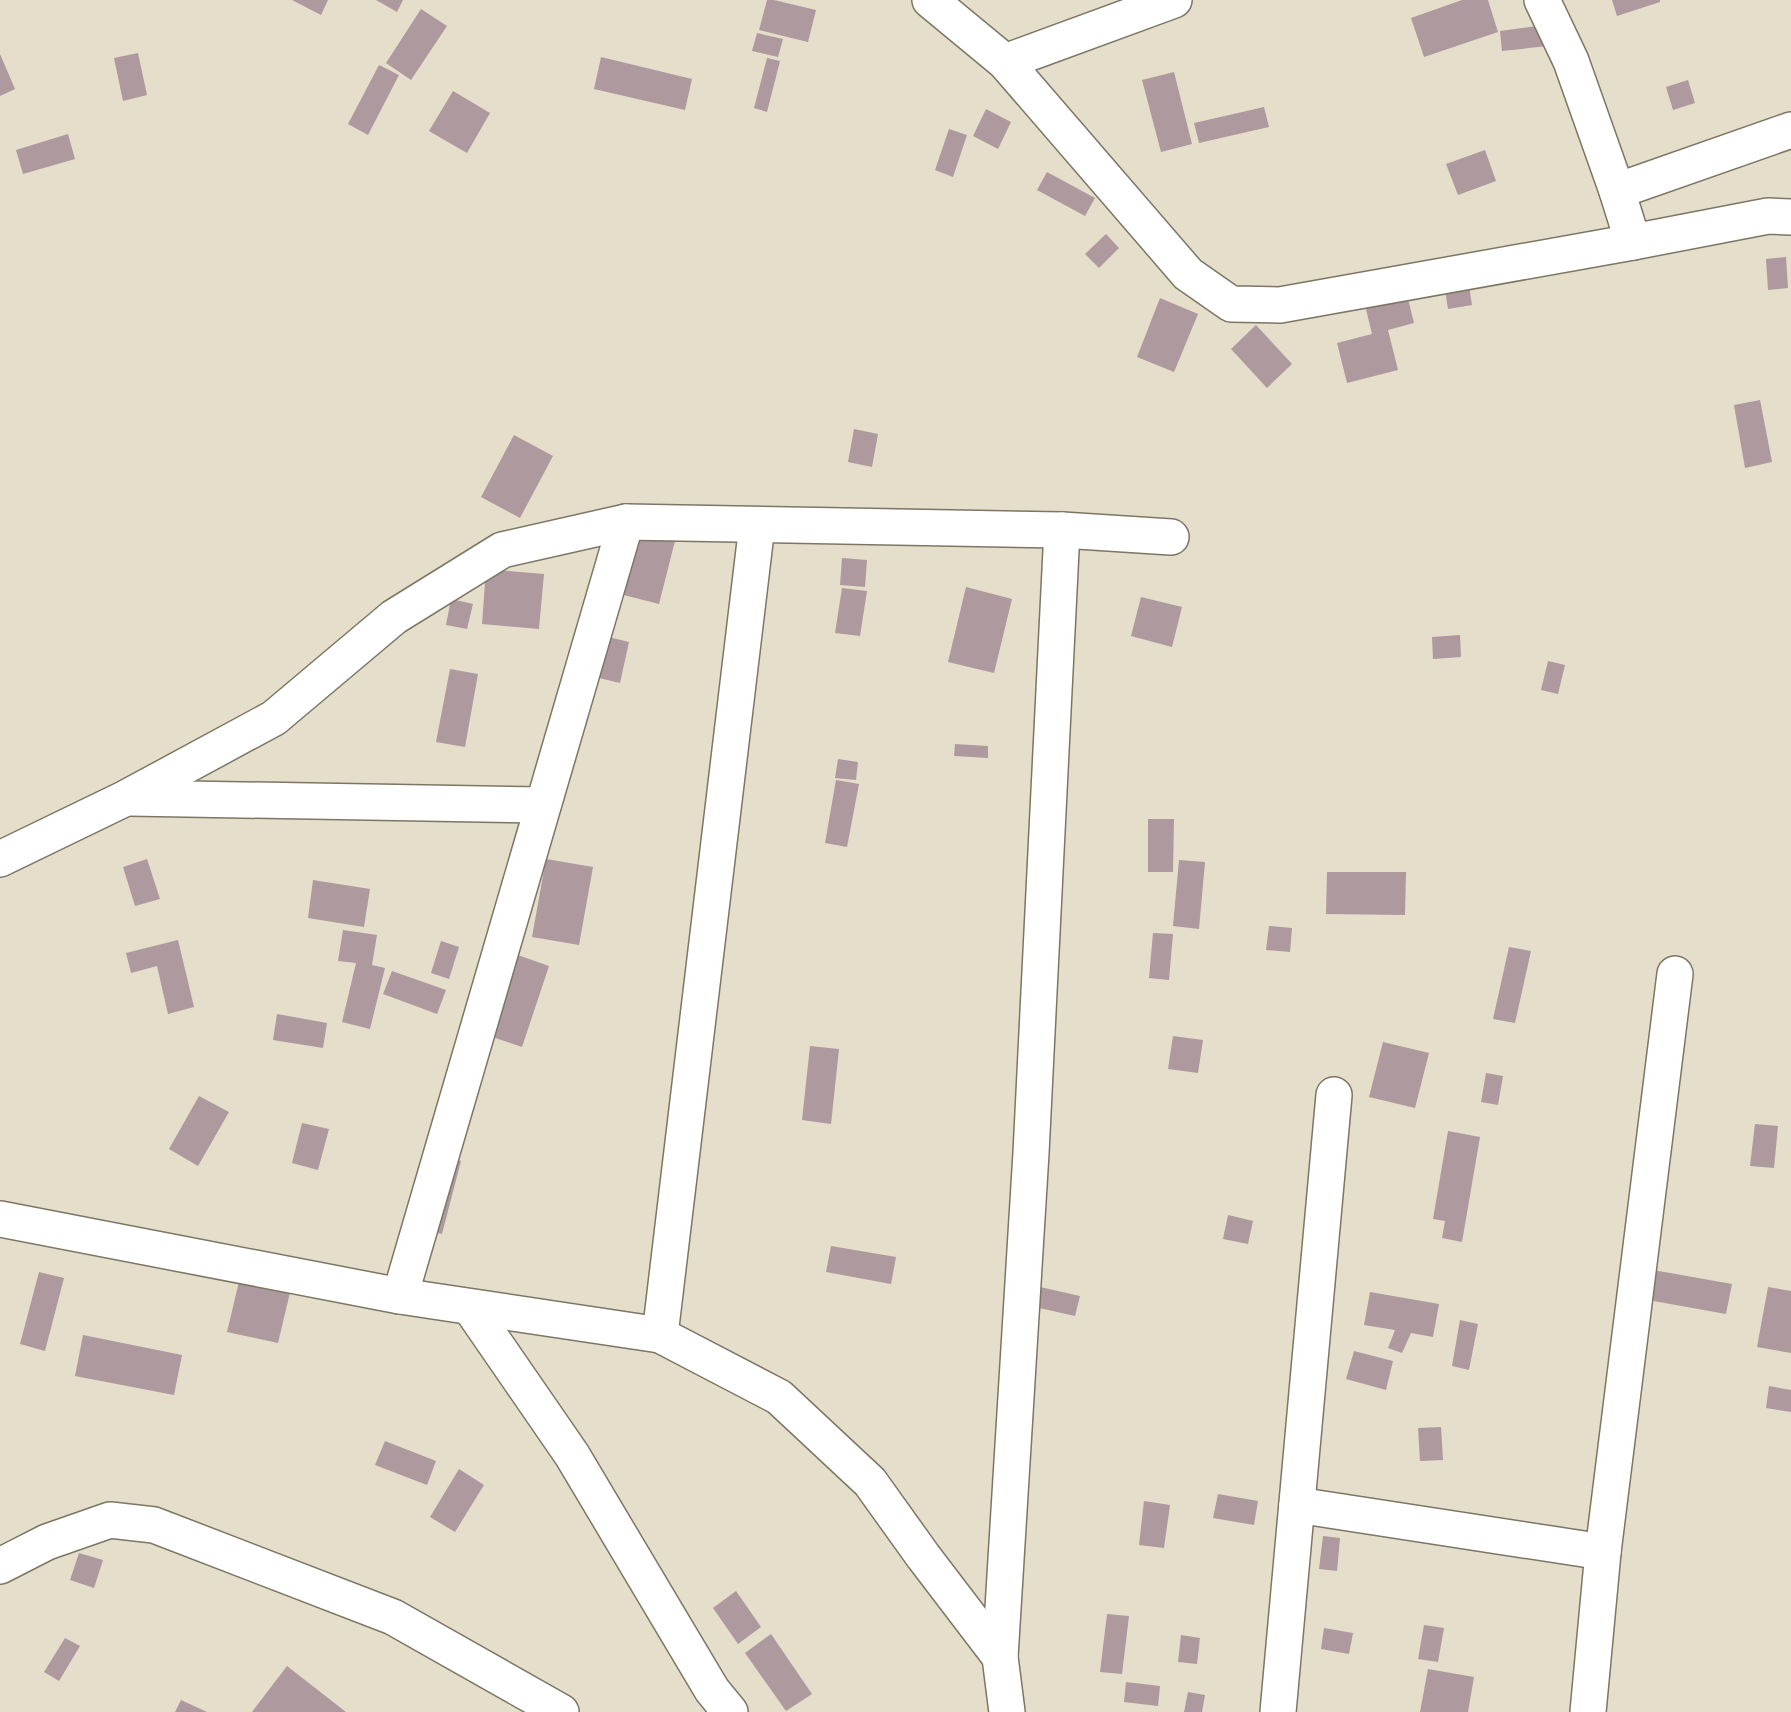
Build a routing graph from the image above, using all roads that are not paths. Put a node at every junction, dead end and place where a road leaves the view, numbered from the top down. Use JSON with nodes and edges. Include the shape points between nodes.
{"nodes":[{"id":1,"x":930,"y":0,"type":"edge"},
{"id":2,"x":1174,"y":0,"type":"edge"},
{"id":3,"x":1542,"y":0,"type":"edge"},
{"id":4,"x":1005,"y":62,"type":"junction"},
{"id":5,"x":1791,"y":130,"type":"edge"},
{"id":6,"x":1617,"y":191,"type":"junction"},
{"id":7,"x":1791,"y":217,"type":"edge"},
{"id":8,"x":1633,"y":242,"type":"junction"},
{"id":9,"x":626,"y":522,"type":"junction"},
{"id":10,"x":757,"y":525,"type":"junction"},
{"id":11,"x":1062,"y":530,"type":"junction"},
{"id":12,"x":1171,"y":537,"type":"dead end"},
{"id":13,"x":126,"y":798,"type":"junction"},
{"id":14,"x":543,"y":805,"type":"junction"},
{"id":15,"x":0,"y":859,"type":"edge"},
{"id":16,"x":1675,"y":974,"type":"dead end"},
{"id":17,"x":1334,"y":1095,"type":"dead end"},
{"id":18,"x":0,"y":1219,"type":"edge"},
{"id":19,"x":400,"y":1296,"type":"junction"},
{"id":20,"x":470,"y":1307,"type":"junction"},
{"id":21,"x":660,"y":1335,"type":"junction"},
{"id":22,"x":1297,"y":1505,"type":"junction"},
{"id":23,"x":1603,"y":1552,"type":"junction"},
{"id":24,"x":0,"y":1566,"type":"edge"},
{"id":25,"x":1000,"y":1657,"type":"junction"},
{"id":26,"x":561,"y":1712,"type":"edge"},
{"id":27,"x":730,"y":1712,"type":"edge"},
{"id":28,"x":1007,"y":1712,"type":"edge"},
{"id":29,"x":1278,"y":1712,"type":"edge"},
{"id":30,"x":1588,"y":1712,"type":"edge"}],
"edges":[{"from":1,"to":4,"type":"street"},
{"from":2,"to":4,"type":"street"},
{"from":3,"to":6,"type":"street","via":[[1570,61]]},
{"from":4,"to":8,"type":"street","via":[[1188,274],[1231,304],[1280,305]]},
{"from":5,"to":6,"type":"street"},
{"from":6,"to":8,"type":"street"},
{"from":7,"to":8,"type":"street","via":[[1768,216]]},
{"from":9,"to":10,"type":"street"},
{"from":9,"to":13,"type":"street","via":[[502,550],[394,617],[274,718]]},
{"from":9,"to":14,"type":"street"},
{"from":10,"to":11,"type":"street"},
{"from":10,"to":21,"type":"street"},
{"from":11,"to":12,"type":"street"},
{"from":11,"to":25,"type":"street"},
{"from":13,"to":14,"type":"street"},
{"from":13,"to":15,"type":"street"},
{"from":14,"to":19,"type":"street"},
{"from":16,"to":23,"type":"street"},
{"from":17,"to":22,"type":"street"},
{"from":18,"to":19,"type":"street"},
{"from":19,"to":20,"type":"street"},
{"from":20,"to":21,"type":"street"},
{"from":20,"to":27,"type":"street","via":[[572,1455],[712,1690]]},
{"from":21,"to":25,"type":"street","via":[[779,1396],[870,1482]]},
{"from":22,"to":23,"type":"street"},
{"from":22,"to":29,"type":"street"},
{"from":23,"to":30,"type":"street"},
{"from":24,"to":26,"type":"street","via":[[47,1542],[110,1520],[154,1525],[393,1617]]},
{"from":25,"to":28,"type":"street"}]}
